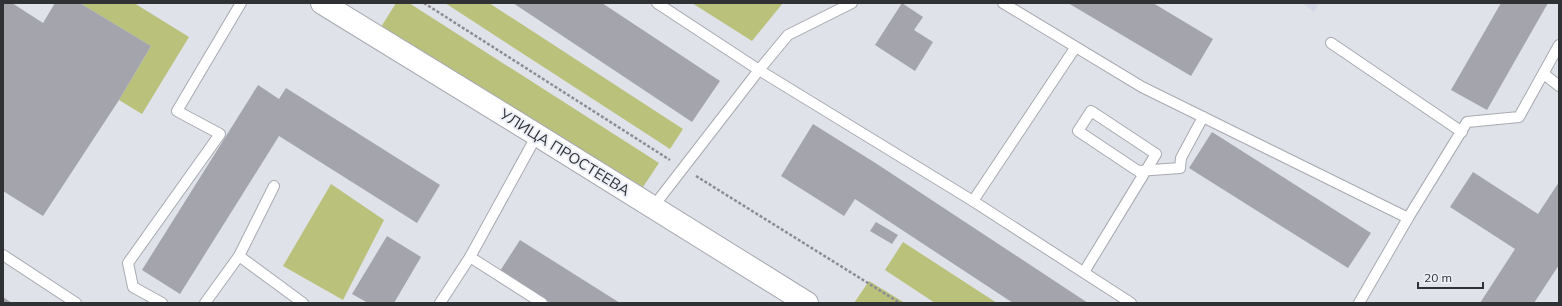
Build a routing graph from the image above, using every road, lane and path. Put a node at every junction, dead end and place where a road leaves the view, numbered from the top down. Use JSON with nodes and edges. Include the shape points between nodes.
{"nodes":[{"id":1,"x":241,"y":3,"type":"edge"},
{"id":2,"x":322,"y":3,"type":"edge"},
{"id":3,"x":424,"y":3,"type":"edge"},
{"id":4,"x":657,"y":3,"type":"edge"},
{"id":5,"x":852,"y":3,"type":"edge"},
{"id":6,"x":1003,"y":3,"type":"edge"},
{"id":7,"x":1331,"y":43,"type":"dead end"},
{"id":8,"x":1559,"y":45,"type":"edge"},
{"id":9,"x":1075,"y":48,"type":"junction"},
{"id":10,"x":759,"y":70,"type":"junction"},
{"id":11,"x":1544,"y":74,"type":"junction"},
{"id":12,"x":1559,"y":86,"type":"edge"},
{"id":13,"x":1202,"y":118,"type":"junction"},
{"id":14,"x":1462,"y":132,"type":"junction"},
{"id":15,"x":537,"y":135,"type":"junction"},
{"id":16,"x":683,"y":168,"type":"junction"},
{"id":17,"x":1146,"y":171,"type":"junction"},
{"id":18,"x":274,"y":186,"type":"dead end"},
{"id":19,"x":973,"y":201,"type":"junction"},
{"id":20,"x":653,"y":207,"type":"junction"},
{"id":21,"x":1408,"y":218,"type":"junction"},
{"id":22,"x":3,"y":255,"type":"edge"},
{"id":23,"x":239,"y":256,"type":"junction"},
{"id":24,"x":470,"y":257,"type":"junction"},
{"id":25,"x":1084,"y":272,"type":"junction"},
{"id":26,"x":76,"y":303,"type":"edge"},
{"id":27,"x":162,"y":303,"type":"edge"},
{"id":28,"x":205,"y":303,"type":"edge"},
{"id":29,"x":303,"y":303,"type":"edge"},
{"id":30,"x":440,"y":303,"type":"edge"},
{"id":31,"x":542,"y":303,"type":"edge"},
{"id":32,"x":807,"y":303,"type":"edge"},
{"id":33,"x":900,"y":303,"type":"edge"},
{"id":34,"x":1131,"y":303,"type":"edge"},
{"id":35,"x":1359,"y":303,"type":"edge"}],
"edges":[{"from":1,"to":27,"type":"lane","via":[[177,111],[220,134],[128,263],[133,287]]},
{"from":2,"to":15,"type":"street","name":"УЛИЦА ПРОСТЕЕВА"},
{"from":3,"to":16,"type":"path"},
{"from":4,"to":10,"type":"lane"},
{"from":5,"to":10,"type":"lane","via":[[788,35]]},
{"from":6,"to":9,"type":"lane"},
{"from":7,"to":14,"type":"lane"},
{"from":8,"to":11,"type":"lane"},
{"from":9,"to":13,"type":"lane"},
{"from":9,"to":19,"type":"lane"},
{"from":10,"to":16,"type":"lane"},
{"from":10,"to":19,"type":"lane"},
{"from":11,"to":12,"type":"lane"},
{"from":11,"to":14,"type":"lane","via":[[1519,117],[1467,122]]},
{"from":13,"to":17,"type":"lane","via":[[1181,158],[1180,168]]},
{"from":13,"to":21,"type":"lane"},
{"from":14,"to":21,"type":"lane"},
{"from":15,"to":20,"type":"street","name":"УЛИЦА ПРОСТЕЕВА"},
{"from":15,"to":24,"type":"lane"},
{"from":16,"to":20,"type":"lane"},
{"from":16,"to":33,"type":"path"},
{"from":17,"to":17,"type":"lane","via":[[1138,171],[1078,131],[1091,111],[1156,154]]},
{"from":17,"to":25,"type":"lane"},
{"from":18,"to":23,"type":"lane"},
{"from":19,"to":25,"type":"lane"},
{"from":20,"to":32,"type":"street","name":"УЛИЦА ПРОСТЕЕВА"},
{"from":21,"to":35,"type":"lane"},
{"from":22,"to":26,"type":"lane"},
{"from":23,"to":28,"type":"lane"},
{"from":23,"to":29,"type":"lane"},
{"from":24,"to":30,"type":"lane"},
{"from":24,"to":31,"type":"lane"},
{"from":25,"to":34,"type":"lane"}]}
